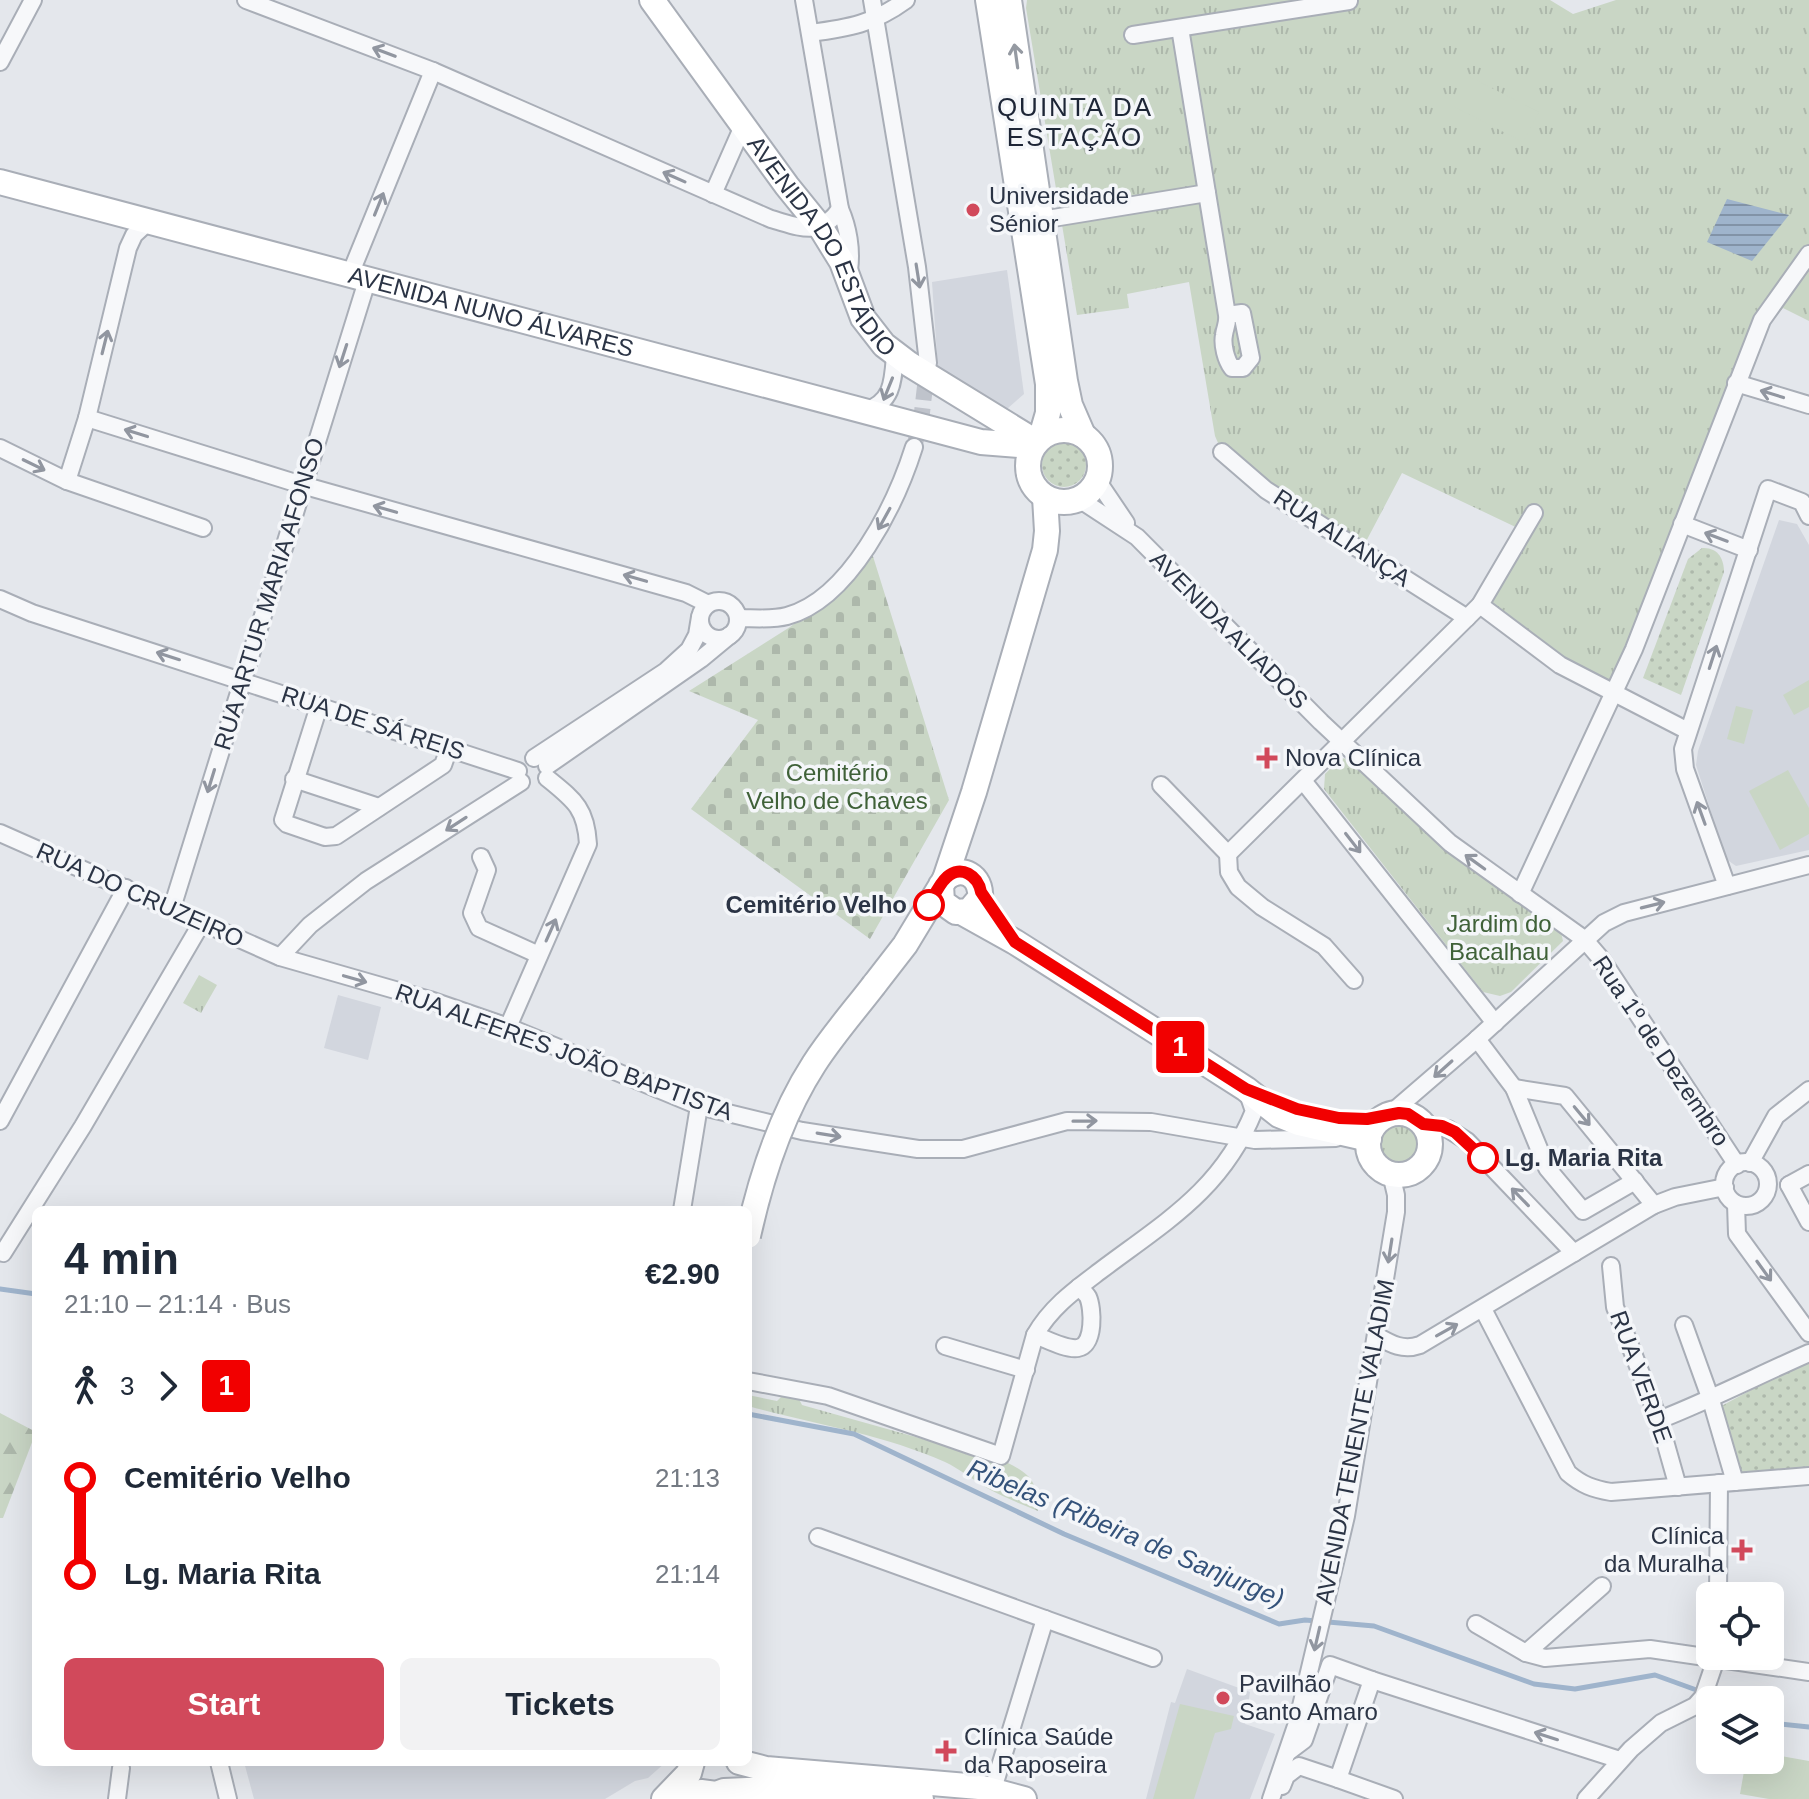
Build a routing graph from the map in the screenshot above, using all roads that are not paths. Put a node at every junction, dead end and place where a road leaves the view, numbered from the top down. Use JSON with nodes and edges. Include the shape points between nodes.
{"nodes":[{"id":1,"x":33,"y":0,"type":"edge"},
{"id":2,"x":246,"y":0,"type":"edge"},
{"id":3,"x":652,"y":0,"type":"edge"},
{"id":4,"x":804,"y":0,"type":"edge"},
{"id":5,"x":872,"y":0,"type":"edge"},
{"id":6,"x":906,"y":0,"type":"edge"},
{"id":7,"x":988,"y":0,"type":"edge"},
{"id":8,"x":1009,"y":0,"type":"edge"},
{"id":9,"x":1349,"y":1,"type":"edge"},
{"id":10,"x":875,"y":20,"type":"junction"},
{"id":11,"x":1180,"y":28,"type":"junction"},
{"id":12,"x":810,"y":33,"type":"junction"},
{"id":13,"x":1133,"y":35,"type":"dead end"},
{"id":14,"x":0,"y":62,"type":"edge"},
{"id":15,"x":433,"y":71,"type":"junction"},
{"id":16,"x":743,"y":126,"type":"junction"},
{"id":17,"x":0,"y":182,"type":"edge"},
{"id":18,"x":1207,"y":193,"type":"junction"},
{"id":19,"x":713,"y":194,"type":"junction"},
{"id":20,"x":794,"y":194,"type":"junction"},
{"id":21,"x":840,"y":209,"type":"junction"},
{"id":22,"x":771,"y":219,"type":"junction"},
{"id":23,"x":1041,"y":220,"type":"junction"},
{"id":24,"x":148,"y":222,"type":"junction"},
{"id":25,"x":821,"y":228,"type":"junction"},
{"id":26,"x":1809,"y":254,"type":"edge"},
{"id":27,"x":848,"y":275,"type":"junction"},
{"id":28,"x":358,"y":279,"type":"junction"},
{"id":29,"x":1227,"y":315,"type":"dead end"},
{"id":30,"x":895,"y":355,"type":"junction"},
{"id":31,"x":928,"y":363,"type":"tunnel mouth"},
{"id":32,"x":1736,"y":383,"type":"junction"},
{"id":33,"x":1809,"y":405,"type":"edge"},
{"id":34,"x":864,"y":412,"type":"junction"},
{"id":35,"x":87,"y":418,"type":"junction"},
{"id":36,"x":1083,"y":435,"type":"junction"},
{"id":37,"x":914,"y":447,"type":"tunnel mouth"},
{"id":38,"x":0,"y":448,"type":"edge"},
{"id":39,"x":1034,"y":448,"type":"junction"},
{"id":40,"x":1222,"y":452,"type":"dead end"},
{"id":41,"x":1097,"y":480,"type":"junction"},
{"id":42,"x":67,"y":481,"type":"junction"},
{"id":43,"x":302,"y":485,"type":"junction"},
{"id":44,"x":1064,"y":500,"type":"junction"},
{"id":45,"x":1806,"y":509,"type":"edge"},
{"id":46,"x":1534,"y":513,"type":"dead end"},
{"id":47,"x":1682,"y":524,"type":"junction"},
{"id":48,"x":203,"y":528,"type":"dead end"},
{"id":49,"x":1137,"y":537,"type":"junction"},
{"id":50,"x":1749,"y":550,"type":"junction"},
{"id":51,"x":0,"y":599,"type":"edge"},
{"id":52,"x":1480,"y":605,"type":"junction"},
{"id":53,"x":704,"y":610,"type":"junction"},
{"id":54,"x":738,"y":618,"type":"junction"},
{"id":55,"x":1467,"y":618,"type":"junction"},
{"id":56,"x":730,"y":635,"type":"junction"},
{"id":57,"x":242,"y":680,"type":"junction"},
{"id":58,"x":1612,"y":693,"type":"junction"},
{"id":59,"x":319,"y":706,"type":"junction"},
{"id":60,"x":1321,"y":722,"type":"junction"},
{"id":61,"x":1688,"y":731,"type":"junction"},
{"id":62,"x":1343,"y":741,"type":"junction"},
{"id":63,"x":449,"y":748,"type":"junction"},
{"id":64,"x":1327,"y":758,"type":"junction"},
{"id":65,"x":543,"y":767,"type":"junction"},
{"id":66,"x":520,"y":776,"type":"junction"},
{"id":67,"x":294,"y":779,"type":"junction"},
{"id":68,"x":1304,"y":782,"type":"junction"},
{"id":69,"x":1161,"y":785,"type":"dead end"},
{"id":70,"x":974,"y":792,"type":"junction"},
{"id":71,"x":379,"y":807,"type":"junction"},
{"id":72,"x":0,"y":833,"type":"edge"},
{"id":73,"x":1228,"y":854,"type":"junction"},
{"id":74,"x":481,"y":857,"type":"dead end"},
{"id":75,"x":1809,"y":865,"type":"edge"},
{"id":76,"x":943,"y":882,"type":"junction"},
{"id":77,"x":978,"y":885,"type":"junction"},
{"id":78,"x":1727,"y":886,"type":"junction"},
{"id":79,"x":126,"y":888,"type":"junction"},
{"id":80,"x":1520,"y":894,"type":"junction"},
{"id":81,"x":172,"y":908,"type":"junction"},
{"id":82,"x":959,"y":913,"type":"junction"},
{"id":83,"x":201,"y":924,"type":"junction"},
{"id":84,"x":1584,"y":939,"type":"junction"},
{"id":85,"x":1015,"y":942,"type":"junction"},
{"id":86,"x":905,"y":945,"type":"junction"},
{"id":87,"x":539,"y":955,"type":"junction"},
{"id":88,"x":280,"y":957,"type":"junction"},
{"id":89,"x":1354,"y":980,"type":"dead end"},
{"id":90,"x":1495,"y":1023,"type":"junction"},
{"id":91,"x":508,"y":1027,"type":"junction"},
{"id":92,"x":1477,"y":1039,"type":"junction"},
{"id":93,"x":1514,"y":1088,"type":"junction"},
{"id":94,"x":1246,"y":1089,"type":"junction"},
{"id":95,"x":1809,"y":1090,"type":"edge"},
{"id":96,"x":699,"y":1106,"type":"junction"},
{"id":97,"x":0,"y":1121,"type":"edge"},
{"id":98,"x":1423,"y":1124,"type":"junction"},
{"id":99,"x":1377,"y":1130,"type":"junction"},
{"id":100,"x":1240,"y":1139,"type":"junction"},
{"id":101,"x":1744,"y":1164,"type":"junction"},
{"id":102,"x":1391,"y":1174,"type":"junction"},
{"id":103,"x":1809,"y":1174,"type":"edge"},
{"id":104,"x":1635,"y":1181,"type":"junction"},
{"id":105,"x":1768,"y":1181,"type":"junction"},
{"id":106,"x":1789,"y":1185,"type":"junction"},
{"id":107,"x":1725,"y":1187,"type":"junction"},
{"id":108,"x":1736,"y":1204,"type":"junction"},
{"id":109,"x":1654,"y":1205,"type":"junction"},
{"id":110,"x":683,"y":1206,"type":"edge"},
{"id":111,"x":752,"y":1221,"type":"edge"},
{"id":112,"x":1809,"y":1222,"type":"edge"},
{"id":113,"x":1,"y":1252,"type":"edge"},
{"id":114,"x":1574,"y":1253,"type":"junction"},
{"id":115,"x":1611,"y":1266,"type":"dead end"},
{"id":116,"x":1079,"y":1287,"type":"junction"},
{"id":117,"x":1483,"y":1309,"type":"junction"},
{"id":118,"x":1684,"y":1325,"type":"dead end"},
{"id":119,"x":1809,"y":1333,"type":"edge"},
{"id":120,"x":1035,"y":1335,"type":"junction"},
{"id":121,"x":1377,"y":1336,"type":"junction"},
{"id":122,"x":945,"y":1346,"type":"dead end"},
{"id":123,"x":1809,"y":1353,"type":"edge"},
{"id":124,"x":1026,"y":1370,"type":"junction"},
{"id":125,"x":752,"y":1382,"type":"edge"},
{"id":126,"x":1711,"y":1400,"type":"junction"},
{"id":127,"x":1659,"y":1420,"type":"junction"},
{"id":128,"x":1809,"y":1476,"type":"edge"},
{"id":129,"x":1727,"y":1483,"type":"junction"},
{"id":130,"x":1678,"y":1487,"type":"junction"},
{"id":131,"x":818,"y":1537,"type":"dead end"},
{"id":132,"x":1719,"y":1582,"type":"edge"},
{"id":133,"x":1602,"y":1586,"type":"dead end"},
{"id":134,"x":1045,"y":1619,"type":"junction"},
{"id":135,"x":1476,"y":1624,"type":"dead end"},
{"id":136,"x":1526,"y":1653,"type":"junction"},
{"id":137,"x":1696,"y":1654,"type":"edge"},
{"id":138,"x":1153,"y":1658,"type":"dead end"},
{"id":139,"x":1784,"y":1668,"type":"edge"},
{"id":140,"x":1712,"y":1670,"type":"edge"},
{"id":141,"x":1809,"y":1672,"type":"edge"},
{"id":142,"x":1372,"y":1680,"type":"junction"},
{"id":143,"x":1288,"y":1752,"type":"junction"},
{"id":144,"x":1620,"y":1760,"type":"junction"},
{"id":145,"x":752,"y":1765,"type":"edge"},
{"id":146,"x":220,"y":1766,"type":"edge"},
{"id":147,"x":733,"y":1766,"type":"edge"},
{"id":148,"x":121,"y":1768,"type":"dead end"},
{"id":149,"x":1338,"y":1779,"type":"junction"},
{"id":150,"x":701,"y":1780,"type":"edge"},
{"id":151,"x":993,"y":1789,"type":"junction"},
{"id":152,"x":117,"y":1799,"type":"edge"},
{"id":153,"x":228,"y":1799,"type":"edge"},
{"id":154,"x":664,"y":1799,"type":"edge"},
{"id":155,"x":673,"y":1799,"type":"edge"},
{"id":156,"x":921,"y":1799,"type":"edge"},
{"id":157,"x":1024,"y":1799,"type":"edge"},
{"id":158,"x":1271,"y":1799,"type":"edge"},
{"id":159,"x":1278,"y":1799,"type":"edge"},
{"id":160,"x":1394,"y":1799,"type":"edge"},
{"id":161,"x":1586,"y":1799,"type":"edge"}],
"edges":[{"from":1,"to":14,"type":"street"},
{"from":15,"to":2,"type":"street","one_way":true},
{"from":3,"to":16,"type":"main road","name":"AVENIDA DO ESTÁDIO"},
{"from":4,"to":12,"type":"street"},
{"from":5,"to":10,"type":"street"},
{"from":6,"to":10,"type":"street"},
{"from":7,"to":39,"type":"main road","via":[[1048,384],[1048,413]]},
{"from":23,"to":8,"type":"main road","one_way":true},
{"from":9,"to":11,"type":"street"},
{"from":10,"to":12,"type":"street"},
{"from":10,"to":31,"type":"street","one_way":true},
{"from":11,"to":13,"type":"street"},
{"from":11,"to":18,"type":"street"},
{"from":12,"to":21,"type":"street"},
{"from":19,"to":15,"type":"street","one_way":true},
{"from":28,"to":15,"type":"street","name":"RUA ARTUR MARIA AFONSO","one_way":true},
{"from":16,"to":19,"type":"street"},
{"from":16,"to":20,"type":"main road","name":"AVENIDA DO ESTÁDIO"},
{"from":17,"to":24,"type":"main road","name":"AVENIDA NUNO ÁLVARES"},
{"from":18,"to":23,"type":"street"},
{"from":18,"to":29,"type":"street"},
{"from":19,"to":22,"type":"street"},
{"from":20,"to":22,"type":"street"},
{"from":20,"to":25,"type":"main road","name":"AVENIDA DO ESTÁDIO"},
{"from":21,"to":25,"type":"street"},
{"from":21,"to":27,"type":"street","via":[[846,222]]},
{"from":22,"to":25,"type":"street"},
{"from":23,"to":36,"type":"main road","via":[[1065,381]]},
{"from":24,"to":28,"type":"main road","name":"AVENIDA NUNO ÁLVARES"},
{"from":35,"to":24,"type":"street","one_way":true,"via":[[128,248]]},
{"from":25,"to":27,"type":"main road","name":"AVENIDA DO ESTÁDIO"},
{"from":26,"to":32,"type":"street","via":[[1762,320]]},
{"from":27,"to":30,"type":"main road","name":"AVENIDA DO ESTÁDIO","via":[[863,318]]},
{"from":28,"to":34,"type":"main road","name":"AVENIDA NUNO ÁLVARES"},
{"from":28,"to":43,"type":"street","name":"RUA ARTUR MARIA AFONSO","one_way":true},
{"from":30,"to":34,"type":"street","one_way":true,"via":[[889,393]]},
{"from":30,"to":39,"type":"main road","name":"AVENIDA DO ESTÁDIO"},
{"from":33,"to":32,"type":"street","one_way":true},
{"from":32,"to":47,"type":"street"},
{"from":34,"to":39,"type":"main road","name":"AVENIDA NUNO ÁLVARES","via":[[981,442]]},
{"from":35,"to":42,"type":"street"},
{"from":43,"to":35,"type":"street","one_way":true},
{"from":36,"to":39,"type":"main road","via":[[1062,429]]},
{"from":36,"to":41,"type":"main road","via":[[1097,450]]},
{"from":37,"to":54,"type":"street","one_way":true,"via":[[883,523],[836,584],[787,616]]},
{"from":38,"to":42,"type":"street","one_way":true},
{"from":39,"to":44,"type":"main road","via":[[1035,490]]},
{"from":40,"to":55,"type":"street","name":"RUA ALIANÇA","via":[[1266,490]]},
{"from":41,"to":44,"type":"main road","via":[[1087,494]]},
{"from":41,"to":49,"type":"street"},
{"from":42,"to":48,"type":"street"},
{"from":53,"to":43,"type":"street","one_way":true,"via":[[686,593]]},
{"from":43,"to":57,"type":"street","name":"RUA ARTUR MARIA AFONSO"},
{"from":44,"to":49,"type":"street"},
{"from":44,"to":70,"type":"main road","via":[[1047,531]]},
{"from":45,"to":50,"type":"street","via":[[1768,489]]},
{"from":46,"to":52,"type":"street"},
{"from":50,"to":47,"type":"street","one_way":true},
{"from":47,"to":58,"type":"street"},
{"from":49,"to":60,"type":"street","name":"AVENIDA ALIADOS"},
{"from":61,"to":50,"type":"street","one_way":true},
{"from":57,"to":51,"type":"street","name":"RUA DE SÁ REIS","one_way":true},
{"from":52,"to":55,"type":"street"},
{"from":52,"to":58,"type":"street","via":[[1560,665]]},
{"from":53,"to":54,"type":"street","via":[[714,601],[727,602]]},
{"from":53,"to":56,"type":"street","via":[[701,628],[711,638]]},
{"from":53,"to":65,"type":"street","via":[[689,650]]},
{"from":54,"to":56,"type":"street"},
{"from":55,"to":62,"type":"street"},
{"from":56,"to":65,"type":"street"},
{"from":57,"to":59,"type":"street","name":"RUA DE SÁ REIS"},
{"from":57,"to":81,"type":"street","name":"RUA ARTUR MARIA AFONSO","one_way":true},
{"from":58,"to":61,"type":"street"},
{"from":58,"to":80,"type":"street"},
{"from":59,"to":63,"type":"street","name":"RUA DE SÁ REIS"},
{"from":59,"to":67,"type":"street"},
{"from":60,"to":62,"type":"street","name":"AVENIDA ALIADOS"},
{"from":60,"to":64,"type":"street","name":"AVENIDA ALIADOS","via":[[1329,736]]},
{"from":78,"to":61,"type":"street","one_way":true,"via":[[1685,769]]},
{"from":62,"to":64,"type":"street"},
{"from":80,"to":62,"type":"street","name":"AVENIDA ALIADOS","one_way":true,"via":[[1450,843]]},
{"from":63,"to":66,"type":"street","name":"RUA DE SÁ REIS"},
{"from":63,"to":71,"type":"street","via":[[443,765]]},
{"from":64,"to":68,"type":"street"},
{"from":65,"to":66,"type":"street","via":[[525,760]]},
{"from":65,"to":66,"type":"street","via":[[538,787],[527,786]]},
{"from":87,"to":65,"type":"street","one_way":true,"via":[[588,844],[587,821]]},
{"from":66,"to":88,"type":"street","one_way":true,"via":[[366,881],[310,925]]},
{"from":67,"to":71,"type":"street"},
{"from":67,"to":71,"type":"street","via":[[283,820],[325,837],[336,836]]},
{"from":68,"to":73,"type":"street"},
{"from":68,"to":90,"type":"street","one_way":true},
{"from":69,"to":73,"type":"street"},
{"from":70,"to":76,"type":"main road"},
{"from":70,"to":77,"type":"main road"},
{"from":72,"to":79,"type":"street","name":"RUA DO CRUZEIRO"},
{"from":73,"to":89,"type":"street","via":[[1229,872],[1238,887],[1324,946]]},
{"from":74,"to":87,"type":"street","via":[[487,870],[472,913],[479,928]]},
{"from":75,"to":78,"type":"street"},
{"from":76,"to":77,"type":"main road","via":[[956,872],[970,874]]},
{"from":76,"to":82,"type":"main road","via":[[942,902]]},
{"from":76,"to":86,"type":"main road"},
{"from":77,"to":82,"type":"main road","via":[[974,908]]},
{"from":77,"to":85,"type":"main road"},
{"from":84,"to":78,"type":"street","one_way":true,"via":[[1617,915]]},
{"from":79,"to":81,"type":"street","name":"RUA DO CRUZEIRO"},
{"from":79,"to":97,"type":"street"},
{"from":80,"to":84,"type":"street","name":"Rua 1º de Dezembro"},
{"from":81,"to":83,"type":"street","name":"RUA DO CRUZEIRO"},
{"from":82,"to":85,"type":"main road"},
{"from":82,"to":86,"type":"main road"},
{"from":83,"to":88,"type":"street","name":"RUA DO CRUZEIRO"},
{"from":83,"to":113,"type":"street","via":[[83,1126]]},
{"from":84,"to":90,"type":"street"},
{"from":84,"to":101,"type":"street","name":"Rua 1º de Dezembro"},
{"from":85,"to":94,"type":"main road"},
{"from":86,"to":111,"type":"main road","bridge":true,"via":[[820,1055],[798,1093],[764,1175]]},
{"from":87,"to":91,"type":"street"},
{"from":88,"to":91,"type":"street","name":"RUA ALFERES JOÃO BAPTISTA","one_way":true},
{"from":90,"to":92,"type":"street"},
{"from":91,"to":96,"type":"street","name":"RUA ALFERES JOÃO BAPTISTA"},
{"from":92,"to":93,"type":"street"},
{"from":92,"to":99,"type":"street","one_way":true},
{"from":93,"to":104,"type":"street","one_way":true,"via":[[1565,1096]]},
{"from":93,"to":104,"type":"street","via":[[1547,1168],[1583,1211]]},
{"from":94,"to":99,"type":"main road","via":[[1292,1121]]},
{"from":94,"to":100,"type":"street","via":[[1254,1111]]},
{"from":95,"to":101,"type":"street","via":[[1776,1116]]},
{"from":96,"to":100,"type":"street","name":"RUA ALFERES JOÃO BAPTISTA","one_way":true,"via":[[802,1131],[918,1149],[963,1149],[1067,1121],[1160,1123]]},
{"from":96,"to":110,"type":"street"},
{"from":98,"to":99,"type":"main road","via":[[1408,1114]]},
{"from":98,"to":102,"type":"main road","via":[[1430,1142],[1425,1160],[1411,1173]]},
{"from":114,"to":98,"type":"street","one_way":true,"via":[[1467,1141],[1448,1129]]},
{"from":99,"to":100,"type":"street","name":"RUA ALFERES JOÃO BAPTISTA","via":[[1338,1139]]},
{"from":99,"to":102,"type":"main road","via":[[1376,1165]]},
{"from":100,"to":116,"type":"street","via":[[1225,1167],[1199,1195]]},
{"from":101,"to":105,"type":"street","via":[[1762,1169]]},
{"from":101,"to":107,"type":"street","via":[[1727,1174]]},
{"from":102,"to":121,"type":"street","name":"AVENIDA TENENTE VALADIM","one_way":true,"via":[[1396,1212]]},
{"from":103,"to":106,"type":"street"},
{"from":104,"to":109,"type":"street"},
{"from":105,"to":106,"type":"street"},
{"from":105,"to":108,"type":"street","via":[[1756,1204]]},
{"from":106,"to":112,"type":"street"},
{"from":107,"to":108,"type":"street"},
{"from":107,"to":109,"type":"street"},
{"from":108,"to":119,"type":"street","one_way":true,"via":[[1737,1234]]},
{"from":109,"to":114,"type":"street"},
{"from":114,"to":117,"type":"street"},
{"from":115,"to":127,"type":"street","name":"RUA VERDE","via":[[1615,1307]]},
{"from":116,"to":120,"type":"street"},
{"from":116,"to":120,"type":"street","via":[[1092,1311],[1089,1339],[1083,1346],[1076,1349]]},
{"from":121,"to":117,"type":"street","one_way":true,"via":[[1398,1347],[1415,1347]]},
{"from":117,"to":130,"type":"street","via":[[1568,1473],[1593,1490]]},
{"from":118,"to":126,"type":"street"},
{"from":120,"to":124,"type":"street"},
{"from":121,"to":143,"type":"street","name":"AVENIDA TENENTE VALADIM","one_way":true,"via":[[1353,1481]]},
{"from":122,"to":124,"type":"street"},
{"from":123,"to":126,"type":"street"},
{"from":124,"to":125,"type":"street","via":[[1001,1456],[828,1396]]},
{"from":126,"to":127,"type":"street"},
{"from":126,"to":129,"type":"street"},
{"from":127,"to":130,"type":"street","name":"RUA VERDE"},
{"from":128,"to":129,"type":"street"},
{"from":129,"to":130,"type":"street"},
{"from":129,"to":132,"type":"street"},
{"from":131,"to":134,"type":"street"},
{"from":133,"to":136,"type":"street"},
{"from":134,"to":138,"type":"street"},
{"from":134,"to":151,"type":"street"},
{"from":135,"to":136,"type":"street"},
{"from":136,"to":137,"type":"street","via":[[1545,1658],[1650,1649]]},
{"from":139,"to":141,"type":"street"},
{"from":140,"to":144,"type":"street","via":[[1695,1706],[1661,1723]]},
{"from":142,"to":143,"type":"street","via":[[1330,1665],[1304,1740]]},
{"from":144,"to":142,"type":"street","one_way":true},
{"from":142,"to":149,"type":"street"},
{"from":143,"to":158,"type":"street","name":"AVENIDA TENENTE VALADIM"},
{"from":144,"to":161,"type":"street"},
{"from":145,"to":151,"type":"main road"},
{"from":146,"to":153,"type":"street"},
{"from":147,"to":150,"type":"main road","via":[[733,1780]]},
{"from":148,"to":152,"type":"street"},
{"from":149,"to":159,"type":"street","via":[[1299,1766],[1286,1776]]},
{"from":149,"to":160,"type":"street"},
{"from":150,"to":154,"type":"main road"},
{"from":150,"to":155,"type":"main road"},
{"from":150,"to":156,"type":"main road"},
{"from":151,"to":157,"type":"main road"}]}
